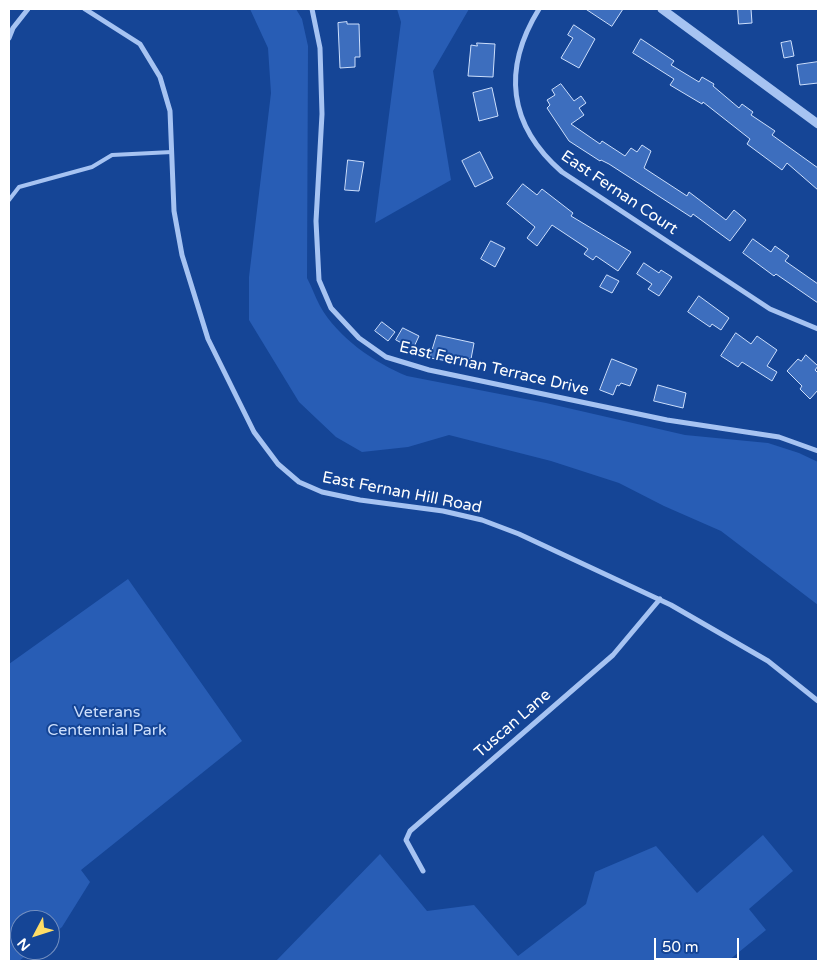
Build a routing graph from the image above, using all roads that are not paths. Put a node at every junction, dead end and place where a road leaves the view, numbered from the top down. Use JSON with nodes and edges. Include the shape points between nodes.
{"nodes":[{"id":1,"x":28,"y":9,"type":"edge"},
{"id":2,"x":85,"y":9,"type":"edge"},
{"id":3,"x":312,"y":9,"type":"edge"},
{"id":4,"x":539,"y":9,"type":"edge"},
{"id":5,"x":662,"y":9,"type":"edge"},
{"id":6,"x":9,"y":38,"type":"edge"},
{"id":7,"x":818,"y":124,"type":"edge"},
{"id":8,"x":173,"y":152,"type":"junction"},
{"id":9,"x":9,"y":200,"type":"edge"},
{"id":10,"x":818,"y":329,"type":"edge"},
{"id":11,"x":818,"y":451,"type":"edge"},
{"id":12,"x":660,"y":599,"type":"junction"},
{"id":13,"x":818,"y":701,"type":"edge"},
{"id":14,"x":424,"y":871,"type":"dead end"}],
"edges":[{"from":1,"to":6,"type":"street"},
{"from":2,"to":8,"type":"street","name":"East Fernan Hill Road","via":[[140,44],[160,77],[170,111]]},
{"from":3,"to":11,"type":"street","name":"East Fernan Terrace Drive","via":[[320,48],[322,114],[316,221],[319,280],[331,308],[359,338],[386,357],[429,370],[667,420],[779,437]]},
{"from":4,"to":10,"type":"street","name":"East Fernan Court","via":[[521,46],[515,81],[516,101],[524,125],[545,156],[562,172],[755,299],[784,316]]},
{"from":5,"to":7,"type":"street"},
{"from":8,"to":9,"type":"lane","via":[[112,155],[92,167],[19,187]]},
{"from":8,"to":12,"type":"street","name":"East Fernan Hill Road","via":[[174,211],[182,255],[208,339],[254,432],[287,472],[308,487],[322,492],[482,520]]},
{"from":12,"to":13,"type":"street","name":"East Fernan Hill Road","via":[[768,661]]},
{"from":12,"to":14,"type":"street","name":"Tuscan Lane","via":[[612,655],[410,831],[406,840]]}]}
